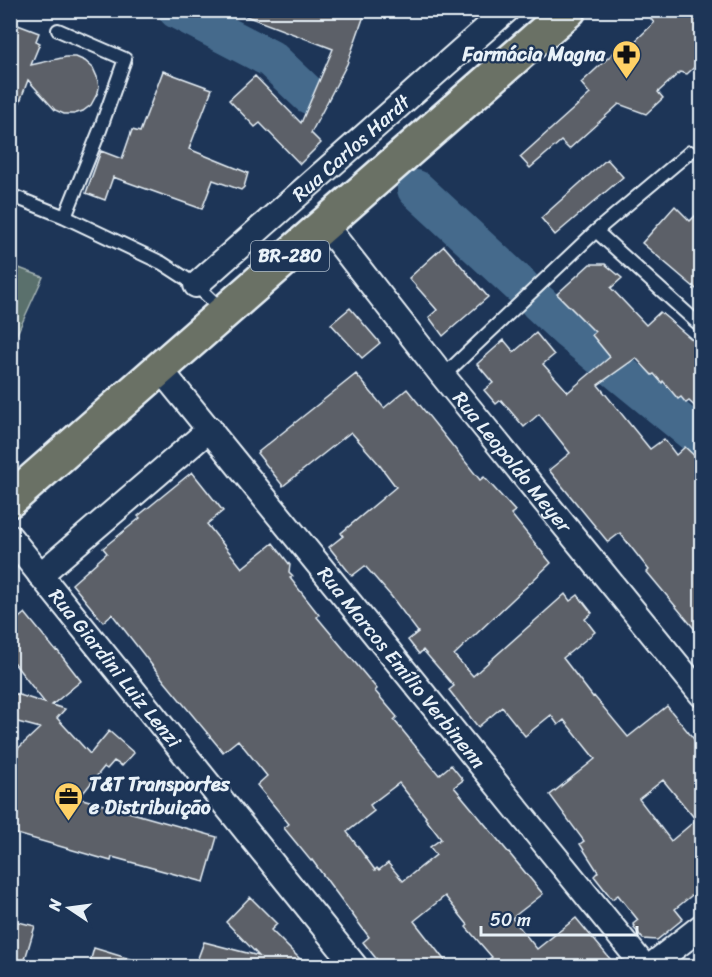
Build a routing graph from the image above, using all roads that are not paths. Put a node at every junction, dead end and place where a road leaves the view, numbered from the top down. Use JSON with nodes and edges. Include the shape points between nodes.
{"nodes":[{"id":1,"x":507,"y":10,"type":"edge"},
{"id":2,"x":569,"y":10,"type":"edge"},
{"id":3,"x":58,"y":30,"type":"dead end"},
{"id":4,"x":690,"y":152,"type":"dead end"},
{"id":5,"x":10,"y":195,"type":"edge"},
{"id":6,"x":65,"y":217,"type":"junction"},
{"id":7,"x":325,"y":225,"type":"junction"},
{"id":8,"x":596,"y":231,"type":"junction"},
{"id":9,"x":196,"y":285,"type":"junction"},
{"id":10,"x":225,"y":313,"type":"junction"},
{"id":11,"x":702,"y":327,"type":"edge"},
{"id":12,"x":160,"y":369,"type":"junction"},
{"id":13,"x":443,"y":375,"type":"junction"},
{"id":14,"x":210,"y":429,"type":"junction"},
{"id":15,"x":10,"y":500,"type":"edge"},
{"id":16,"x":10,"y":537,"type":"edge"},
{"id":17,"x":40,"y":575,"type":"junction"},
{"id":18,"x":702,"y":695,"type":"edge"},
{"id":19,"x":702,"y":926,"type":"edge"},
{"id":20,"x":355,"y":966,"type":"edge"},
{"id":21,"x":644,"y":966,"type":"edge"},
{"id":22,"x":651,"y":966,"type":"edge"}],
"edges":[{"from":1,"to":9,"type":"street","name":"Rua Carlos Hardt"},
{"from":2,"to":7,"type":"highway","number":"BR-280"},
{"from":3,"to":6,"type":"lane","via":[[126,60]]},
{"from":4,"to":8,"type":"lane"},
{"from":5,"to":6,"type":"lane"},
{"from":6,"to":9,"type":"lane","via":[[162,263]]},
{"from":7,"to":10,"type":"highway","number":"BR-280"},
{"from":7,"to":13,"type":"street","name":"Rua Leopoldo Meyer"},
{"from":8,"to":11,"type":"lane"},
{"from":8,"to":13,"type":"lane"},
{"from":9,"to":10,"type":"lane"},
{"from":10,"to":12,"type":"highway","number":"BR-280"},
{"from":12,"to":14,"type":"street","name":"Rua Marcos Emílio Verbinenn"},
{"from":12,"to":15,"type":"highway","number":"BR-280"},
{"from":13,"to":18,"type":"street","name":"Rua Leopoldo Meyer"},
{"from":14,"to":17,"type":"street"},
{"from":14,"to":21,"type":"street","name":"Rua Marcos Emílio Verbinenn"},
{"from":16,"to":17,"type":"street","name":"Rua Giardini Luiz Lenzi"},
{"from":17,"to":20,"type":"street","name":"Rua Giardini Luiz Lenzi"},
{"from":19,"to":22,"type":"street"}]}
